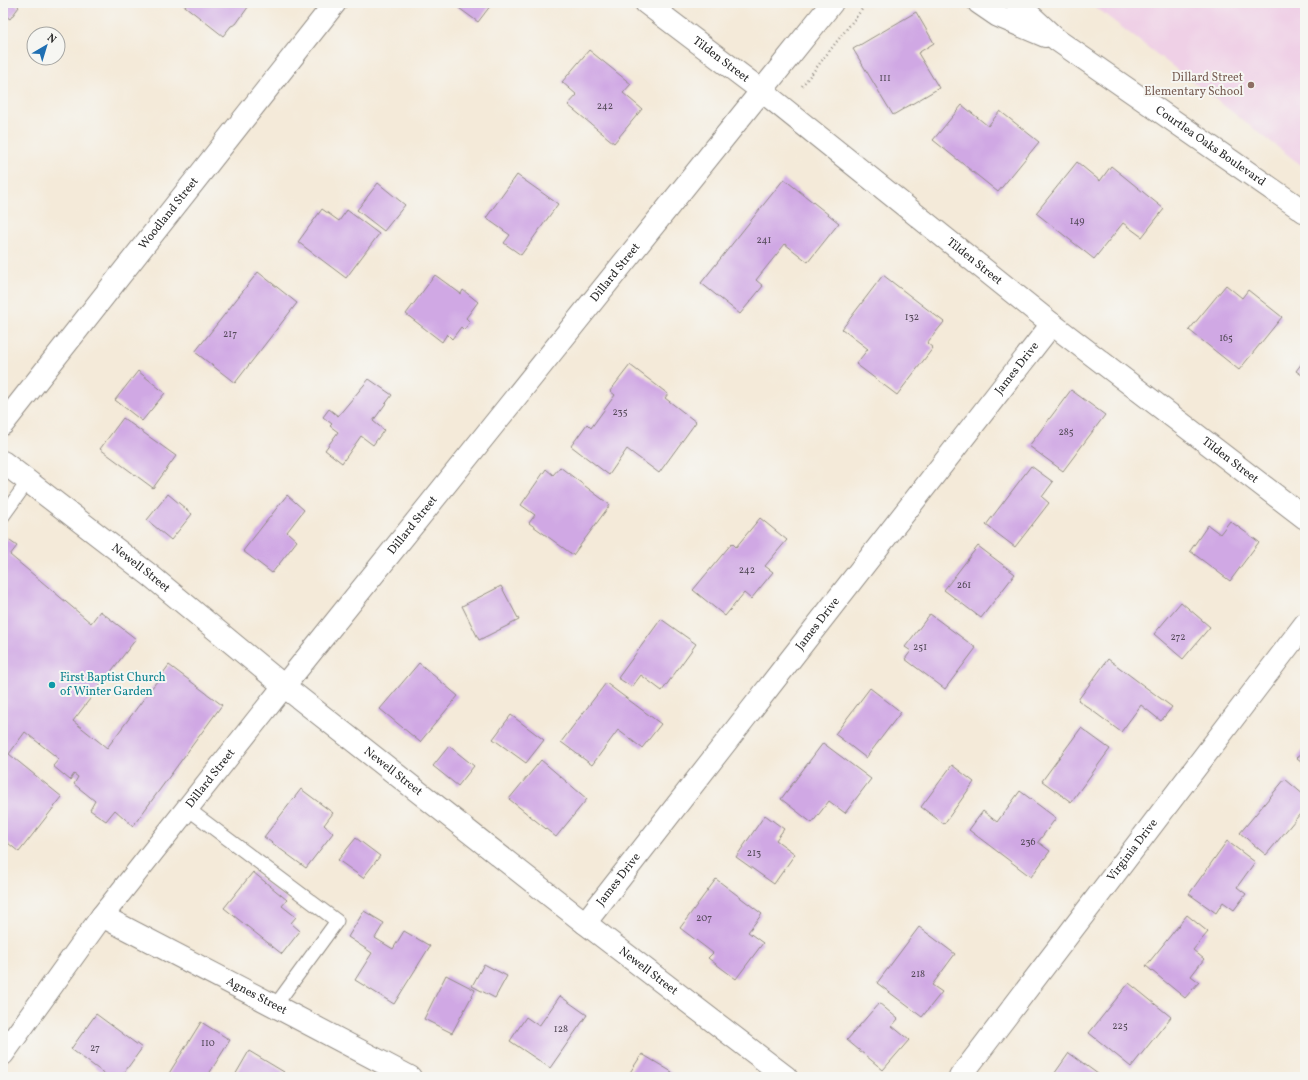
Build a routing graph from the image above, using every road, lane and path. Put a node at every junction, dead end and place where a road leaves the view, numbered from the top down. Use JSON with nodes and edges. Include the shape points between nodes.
{"nodes":[{"id":1,"x":335,"y":3,"type":"edge"},
{"id":2,"x":646,"y":3,"type":"edge"},
{"id":3,"x":832,"y":3,"type":"edge"},
{"id":4,"x":867,"y":3,"type":"edge"},
{"id":5,"x":979,"y":3,"type":"edge"},
{"id":6,"x":1018,"y":3,"type":"edge"},
{"id":7,"x":1057,"y":40,"type":"junction"},
{"id":8,"x":802,"y":86,"type":"dead end"},
{"id":9,"x":762,"y":91,"type":"junction"},
{"id":10,"x":1305,"y":212,"type":"edge"},
{"id":11,"x":1052,"y":324,"type":"junction"},
{"id":12,"x":3,"y":424,"type":"edge"},
{"id":13,"x":3,"y":462,"type":"edge"},
{"id":14,"x":28,"y":481,"type":"junction"},
{"id":15,"x":3,"y":516,"type":"edge"},
{"id":16,"x":1305,"y":518,"type":"edge"},
{"id":17,"x":1305,"y":624,"type":"edge"},
{"id":18,"x":284,"y":686,"type":"junction"},
{"id":19,"x":188,"y":809,"type":"junction"},
{"id":20,"x":102,"y":916,"type":"junction"},
{"id":21,"x":584,"y":923,"type":"junction"},
{"id":22,"x":275,"y":1006,"type":"junction"},
{"id":23,"x":3,"y":1054,"type":"edge"},
{"id":24,"x":410,"y":1077,"type":"edge"},
{"id":25,"x":786,"y":1077,"type":"edge"},
{"id":26,"x":960,"y":1077,"type":"edge"}],
"edges":[{"from":1,"to":12,"type":"street","name":"Woodland Street"},
{"from":2,"to":9,"type":"street","name":"Tilden Street"},
{"from":3,"to":9,"type":"street","name":"Dillard Street"},
{"from":4,"to":8,"type":"path"},
{"from":5,"to":7,"type":"street","name":"Courtlea Oaks Boulevard","via":[[998,16]]},
{"from":6,"to":7,"type":"street","name":"Courtlea Oaks Boulevard"},
{"from":7,"to":10,"type":"street","name":"Courtlea Oaks Boulevard"},
{"from":9,"to":11,"type":"street","name":"Tilden Street"},
{"from":9,"to":18,"type":"street","name":"Dillard Street"},
{"from":11,"to":16,"type":"street","name":"Tilden Street"},
{"from":11,"to":21,"type":"street","name":"James Drive"},
{"from":13,"to":14,"type":"street","name":"Newell Street"},
{"from":14,"to":15,"type":"lane"},
{"from":14,"to":18,"type":"street","name":"Newell Street","via":[[151,576]]},
{"from":17,"to":26,"type":"street","name":"Virginia Drive"},
{"from":18,"to":19,"type":"street","name":"Dillard Street"},
{"from":18,"to":21,"type":"street","name":"Newell Street"},
{"from":19,"to":20,"type":"street","name":"Dillard Street"},
{"from":19,"to":22,"type":"lane","via":[[337,921]]},
{"from":20,"to":22,"type":"street","name":"Agnes Street"},
{"from":20,"to":23,"type":"street","name":"Dillard Street"},
{"from":21,"to":25,"type":"street","name":"Newell Street"},
{"from":22,"to":24,"type":"street","name":"Agnes Street"}]}
